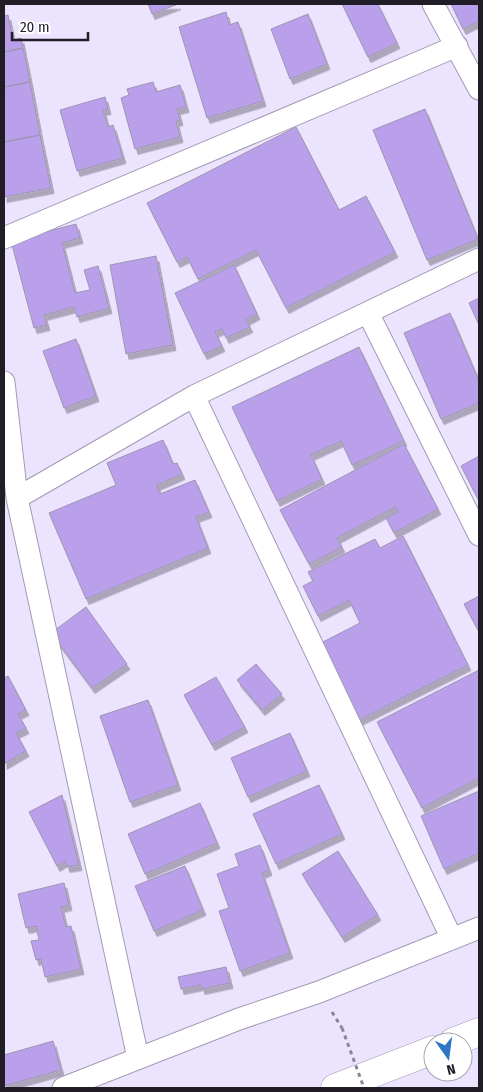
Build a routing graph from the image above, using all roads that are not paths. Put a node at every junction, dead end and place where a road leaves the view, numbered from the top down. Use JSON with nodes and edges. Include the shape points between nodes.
{"nodes":[{"id":1,"x":434,"y":4,"type":"edge"},
{"id":2,"x":457,"y":46,"type":"junction"},
{"id":3,"x":479,"y":89,"type":"edge"},
{"id":4,"x":4,"y":238,"type":"edge"},
{"id":5,"x":479,"y":259,"type":"edge"},
{"id":6,"x":368,"y":313,"type":"junction"},
{"id":7,"x":4,"y":382,"type":"edge"},
{"id":8,"x":194,"y":396,"type":"junction"},
{"id":9,"x":17,"y":498,"type":"junction"},
{"id":10,"x":479,"y":535,"type":"edge"},
{"id":11,"x":479,"y":928,"type":"edge"},
{"id":12,"x":452,"y":939,"type":"junction"},
{"id":13,"x":423,"y":1054,"type":"edge"},
{"id":14,"x":138,"y":1058,"type":"junction"},
{"id":15,"x":63,"y":1088,"type":"edge"},
{"id":16,"x":335,"y":1088,"type":"edge"}],
"edges":[{"from":1,"to":2,"type":"street"},
{"from":2,"to":3,"type":"street"},
{"from":2,"to":4,"type":"street"},
{"from":5,"to":6,"type":"street"},
{"from":6,"to":8,"type":"street"},
{"from":6,"to":10,"type":"street"},
{"from":7,"to":9,"type":"street"},
{"from":8,"to":9,"type":"street"},
{"from":8,"to":12,"type":"street"},
{"from":9,"to":14,"type":"street"},
{"from":11,"to":12,"type":"street"},
{"from":12,"to":14,"type":"street","via":[[320,992]]},
{"from":13,"to":16,"type":"highway"},
{"from":14,"to":15,"type":"street"}]}
